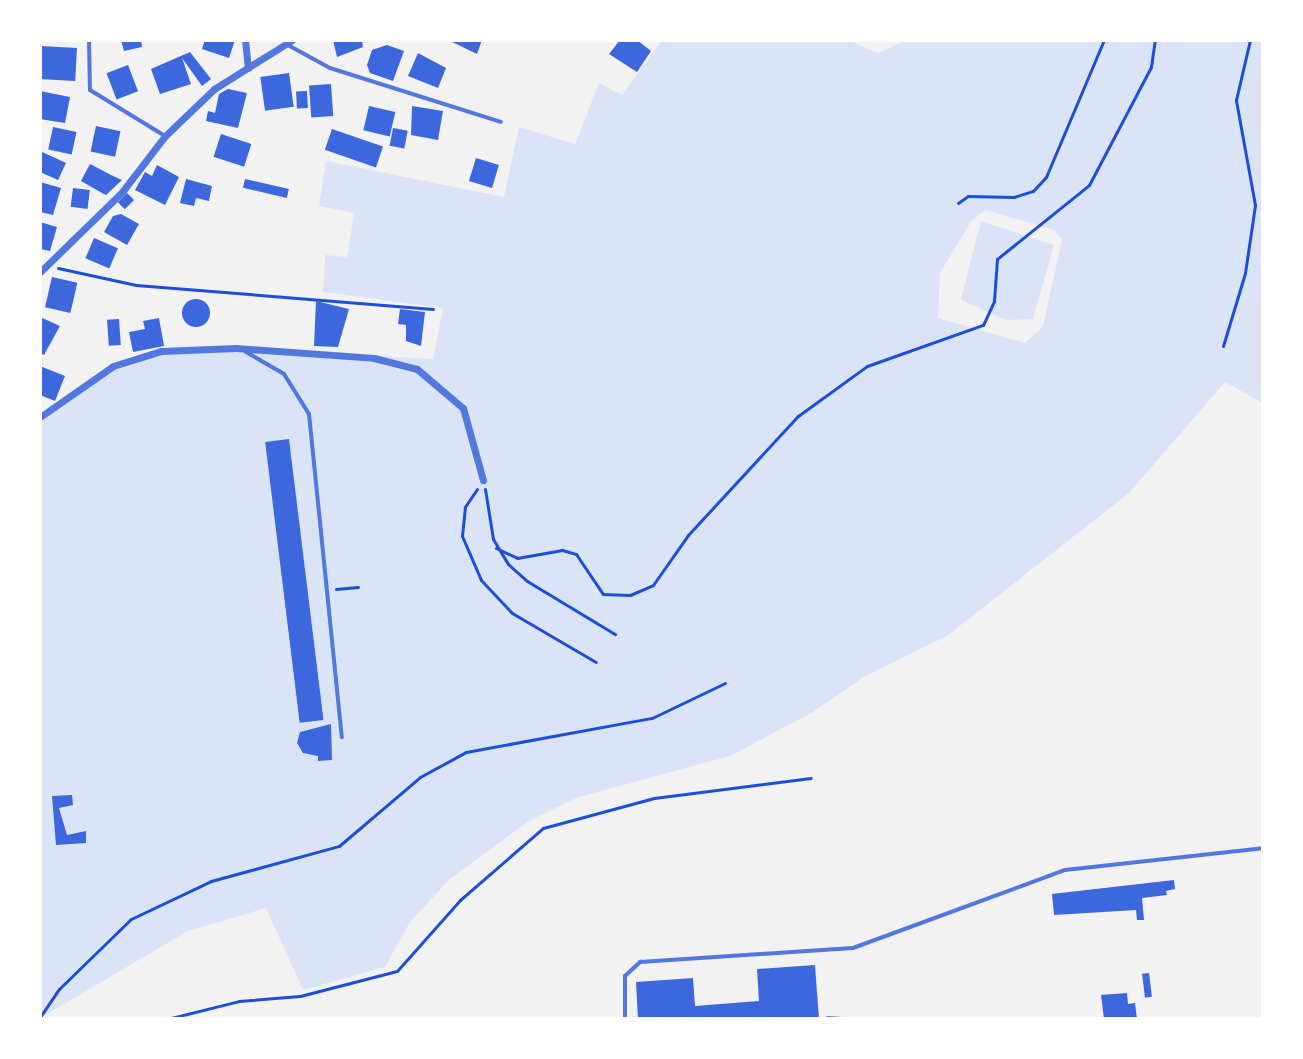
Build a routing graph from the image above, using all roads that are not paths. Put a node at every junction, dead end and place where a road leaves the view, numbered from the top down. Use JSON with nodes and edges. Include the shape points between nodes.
{"nodes":[{"id":1,"x":89,"y":40,"type":"edge"},
{"id":2,"x":245,"y":40,"type":"edge"},
{"id":3,"x":289,"y":42,"type":"edge"},
{"id":4,"x":248,"y":68,"type":"junction"},
{"id":5,"x":501,"y":122,"type":"dead end"},
{"id":6,"x":165,"y":136,"type":"junction"},
{"id":7,"x":40,"y":272,"type":"edge"},
{"id":8,"x":236,"y":348,"type":"junction"},
{"id":9,"x":40,"y":417,"type":"edge"},
{"id":10,"x":483,"y":480,"type":"road end"},
{"id":11,"x":342,"y":737,"type":"dead end"},
{"id":12,"x":1263,"y":848,"type":"edge"},
{"id":13,"x":828,"y":1018,"type":"edge"},
{"id":14,"x":625,"y":1019,"type":"edge"},
{"id":15,"x":842,"y":1019,"type":"edge"}],
"edges":[{"from":1,"to":6,"type":"lane","via":[[90,90]]},
{"from":2,"to":4,"type":"street"},
{"from":3,"to":4,"type":"street"},
{"from":3,"to":5,"type":"lane","via":[[330,68]]},
{"from":4,"to":6,"type":"street","via":[[214,89]]},
{"from":6,"to":7,"type":"street","via":[[122,192]]},
{"from":8,"to":9,"type":"street","via":[[145,354],[103,372]]},
{"from":8,"to":10,"type":"street","via":[[374,358],[417,369],[463,408]]},
{"from":8,"to":11,"type":"lane","via":[[284,374],[309,414]]},
{"from":12,"to":14,"type":"lane","via":[[1065,870],[853,948],[640,962],[625,976]]},
{"from":13,"to":15,"type":"lane"}]}
